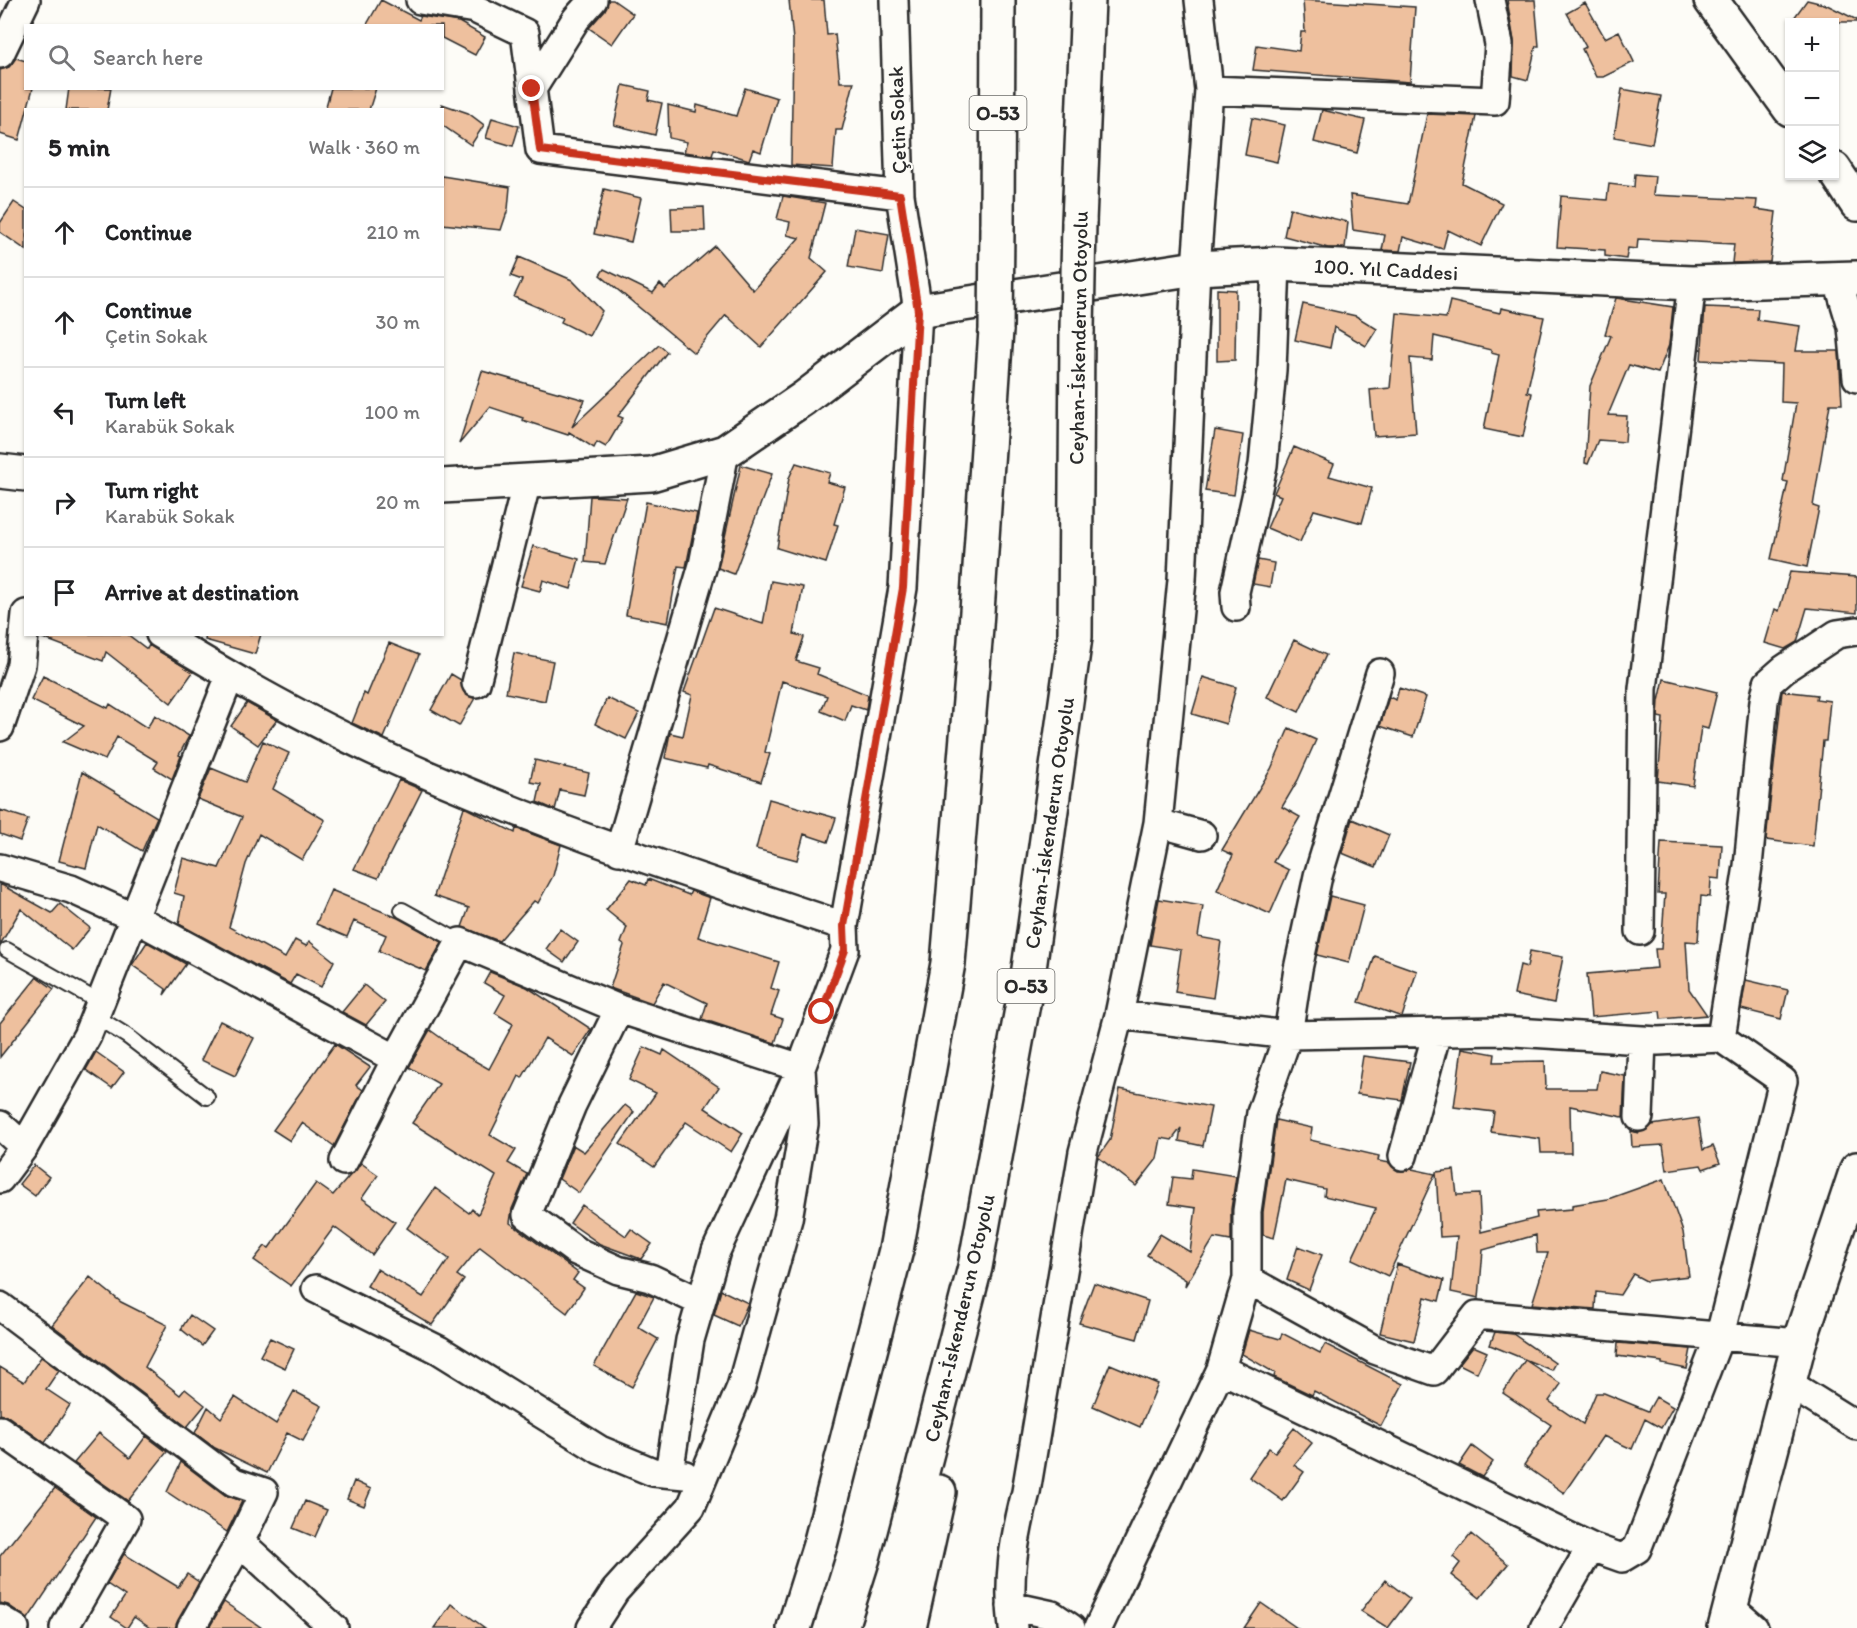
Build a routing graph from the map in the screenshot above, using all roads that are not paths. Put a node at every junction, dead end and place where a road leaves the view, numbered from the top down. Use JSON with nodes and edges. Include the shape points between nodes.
{"nodes":[{"id":1,"x":26,"y":0,"type":"edge"},
{"id":2,"x":420,"y":0,"type":"edge"},
{"id":3,"x":593,"y":0,"type":"edge"},
{"id":4,"x":894,"y":0,"type":"edge"},
{"id":5,"x":998,"y":0,"type":"edge"},
{"id":6,"x":1088,"y":0,"type":"edge"},
{"id":7,"x":1199,"y":0,"type":"edge"},
{"id":8,"x":1490,"y":0,"type":"edge"},
{"id":9,"x":1712,"y":0,"type":"edge"},
{"id":10,"x":0,"y":54,"type":"edge"},
{"id":11,"x":532,"y":89,"type":"junction"},
{"id":12,"x":1209,"y":90,"type":"junction"},
{"id":13,"x":1785,"y":102,"type":"edge"},
{"id":14,"x":1839,"y":177,"type":"edge"},
{"id":15,"x":900,"y":195,"type":"junction"},
{"id":16,"x":1857,"y":204,"type":"edge"},
{"id":17,"x":1276,"y":264,"type":"junction"},
{"id":18,"x":1196,"y":268,"type":"junction"},
{"id":19,"x":1847,"y":279,"type":"edge"},
{"id":20,"x":1692,"y":283,"type":"junction"},
{"id":21,"x":918,"y":311,"type":"junction"},
{"id":22,"x":1857,"y":378,"type":"edge"},
{"id":23,"x":725,"y":452,"type":"junction"},
{"id":24,"x":527,"y":481,"type":"junction"},
{"id":25,"x":444,"y":486,"type":"edge"},
{"id":26,"x":1236,"y":607,"type":"dead end"},
{"id":27,"x":1857,"y":631,"type":"edge"},
{"id":28,"x":24,"y":634,"type":"edge"},
{"id":29,"x":163,"y":636,"type":"edge"},
{"id":30,"x":1380,"y":673,"type":"dead end"},
{"id":31,"x":230,"y":676,"type":"junction"},
{"id":32,"x":476,"y":683,"type":"dead end"},
{"id":33,"x":0,"y":727,"type":"edge"},
{"id":34,"x":1158,"y":823,"type":"junction"},
{"id":35,"x":1202,"y":835,"type":"dead end"},
{"id":36,"x":619,"y":851,"type":"junction"},
{"id":37,"x":0,"y":868,"type":"edge"},
{"id":38,"x":402,"y":910,"type":"dead end"},
{"id":39,"x":135,"y":918,"type":"junction"},
{"id":40,"x":844,"y":926,"type":"junction"},
{"id":41,"x":1640,"y":930,"type":"dead end"},
{"id":42,"x":460,"y":942,"type":"junction"},
{"id":43,"x":7,"y":950,"type":"dead end"},
{"id":44,"x":1028,"y":976,"type":"junction"},
{"id":45,"x":98,"y":1009,"type":"junction"},
{"id":46,"x":619,"y":1009,"type":"junction"},
{"id":47,"x":1119,"y":1015,"type":"junction"},
{"id":48,"x":1437,"y":1032,"type":"junction"},
{"id":49,"x":1288,"y":1035,"type":"junction"},
{"id":50,"x":1721,"y":1038,"type":"junction"},
{"id":51,"x":1642,"y":1041,"type":"junction"},
{"id":52,"x":396,"y":1059,"type":"junction"},
{"id":53,"x":801,"y":1068,"type":"junction"},
{"id":54,"x":207,"y":1097,"type":"dead end"},
{"id":55,"x":1639,"y":1117,"type":"dead end"},
{"id":56,"x":0,"y":1125,"type":"edge"},
{"id":57,"x":24,"y":1147,"type":"junction"},
{"id":58,"x":1403,"y":1156,"type":"dead end"},
{"id":59,"x":344,"y":1161,"type":"dead end"},
{"id":60,"x":1857,"y":1169,"type":"edge"},
{"id":61,"x":0,"y":1179,"type":"edge"},
{"id":62,"x":1850,"y":1211,"type":"edge"},
{"id":63,"x":1247,"y":1279,"type":"junction"},
{"id":64,"x":316,"y":1289,"type":"dead end"},
{"id":65,"x":701,"y":1302,"type":"junction"},
{"id":66,"x":0,"y":1306,"type":"edge"},
{"id":67,"x":1720,"y":1335,"type":"junction"},
{"id":68,"x":1799,"y":1343,"type":"junction"},
{"id":69,"x":1221,"y":1369,"type":"junction"},
{"id":70,"x":1788,"y":1383,"type":"junction"},
{"id":71,"x":1857,"y":1426,"type":"edge"},
{"id":72,"x":0,"y":1430,"type":"edge"},
{"id":73,"x":669,"y":1473,"type":"junction"},
{"id":74,"x":704,"y":1477,"type":"junction"},
{"id":75,"x":240,"y":1542,"type":"junction"},
{"id":76,"x":1591,"y":1547,"type":"junction"},
{"id":77,"x":1012,"y":1617,"type":"edge"},
{"id":78,"x":0,"y":1619,"type":"edge"},
{"id":79,"x":1737,"y":1621,"type":"edge"},
{"id":80,"x":15,"y":1628,"type":"edge"},
{"id":81,"x":64,"y":1628,"type":"edge"},
{"id":82,"x":191,"y":1628,"type":"edge"},
{"id":83,"x":334,"y":1628,"type":"edge"},
{"id":84,"x":591,"y":1628,"type":"edge"},
{"id":85,"x":794,"y":1628,"type":"edge"},
{"id":86,"x":878,"y":1628,"type":"edge"},
{"id":87,"x":909,"y":1628,"type":"edge"},
{"id":88,"x":1071,"y":1628,"type":"edge"},
{"id":89,"x":1098,"y":1628,"type":"edge"},
{"id":90,"x":1544,"y":1628,"type":"edge"}],
"edges":[{"from":1,"to":10,"type":"street"},
{"from":2,"to":11,"type":"street","via":[[475,9],[525,33]]},
{"from":3,"to":11,"type":"street","via":[[576,19]]},
{"from":4,"to":15,"type":"street","name":"Çetin Sokak"},
{"from":5,"to":85,"type":"main road","number":"O-53","bridge":true,"via":[[996,330],[948,963],[896,1250],[820,1545]]},
{"from":6,"to":44,"type":"main road","name":"Ceyhan-İskenderun Otoyolu","number":"O-53","bridge":true,"via":[[1079,222],[1075,637]]},
{"from":7,"to":12,"type":"street"},
{"from":8,"to":12,"type":"street","via":[[1499,44],[1495,100]]},
{"from":9,"to":13,"type":"main road"},
{"from":11,"to":15,"type":"street","via":[[540,150]]},
{"from":12,"to":18,"type":"street"},
{"from":14,"to":16,"type":"main road"},
{"from":15,"to":21,"type":"street","name":"Çetin Sokak"},
{"from":17,"to":18,"type":"main road","name":"100. Yıl Caddesi"},
{"from":17,"to":20,"type":"main road","name":"100. Yıl Caddesi"},
{"from":17,"to":26,"type":"street","via":[[1263,465],[1235,592]]},
{"from":18,"to":21,"type":"main road","name":"100. Yıl Caddesi"},
{"from":18,"to":34,"type":"street","via":[[1182,580]]},
{"from":19,"to":20,"type":"main road","name":"100. Yıl Caddesi"},
{"from":19,"to":22,"type":"street"},
{"from":20,"to":41,"type":"street","via":[[1643,689]]},
{"from":21,"to":23,"type":"main road"},
{"from":21,"to":40,"type":"street","name":"Çetin Sokak","via":[[903,588]]},
{"from":23,"to":24,"type":"main road","via":[[651,474]]},
{"from":23,"to":36,"type":"street","via":[[703,565]]},
{"from":24,"to":25,"type":"main road"},
{"from":24,"to":32,"type":"street"},
{"from":27,"to":50,"type":"street","via":[[1837,634],[1768,683],[1748,866]]},
{"from":28,"to":33,"type":"street","via":[[21,665]]},
{"from":29,"to":31,"type":"street"},
{"from":30,"to":49,"type":"street","via":[[1318,876]]},
{"from":31,"to":36,"type":"street","via":[[371,750]]},
{"from":31,"to":39,"type":"street"},
{"from":34,"to":35,"type":"street"},
{"from":34,"to":47,"type":"street"},
{"from":36,"to":40,"type":"street"},
{"from":37,"to":39,"type":"street","via":[[71,889]]},
{"from":38,"to":42,"type":"lane"},
{"from":39,"to":45,"type":"street"},
{"from":39,"to":52,"type":"street"},
{"from":40,"to":53,"type":"street","name":"Çetin Sokak","via":[[845,950]]},
{"from":42,"to":46,"type":"street"},
{"from":42,"to":52,"type":"street"},
{"from":43,"to":45,"type":"lane"},
{"from":44,"to":86,"type":"main road","name":"Ceyhan-İskenderun Otoyolu","number":"O-53","via":[[975,1267]]},
{"from":44,"to":87,"type":"main road","via":[[988,1265]]},
{"from":45,"to":54,"type":"lane"},
{"from":45,"to":57,"type":"street"},
{"from":46,"to":53,"type":"street"},
{"from":46,"to":65,"type":"street","via":[[572,1105],[527,1215],[576,1251]]},
{"from":47,"to":49,"type":"street"},
{"from":47,"to":77,"type":"street","via":[[1083,1152],[1026,1492],[1012,1546]]},
{"from":48,"to":49,"type":"street"},
{"from":48,"to":51,"type":"street","via":[[1498,1030]]},
{"from":48,"to":58,"type":"street"},
{"from":49,"to":63,"type":"street","via":[[1261,1113],[1246,1211]]},
{"from":50,"to":51,"type":"street"},
{"from":50,"to":67,"type":"street","via":[[1784,1081]]},
{"from":51,"to":55,"type":"street"},
{"from":52,"to":59,"type":"street"},
{"from":53,"to":65,"type":"street","name":"Çetin Sokak","via":[[716,1251]]},
{"from":53,"to":74,"type":"street","via":[[804,1124],[788,1219],[741,1387]]},
{"from":56,"to":57,"type":"street"},
{"from":57,"to":61,"type":"street"},
{"from":60,"to":62,"type":"main road"},
{"from":62,"to":68,"type":"main road"},
{"from":63,"to":67,"type":"street","via":[[1375,1350],[1434,1371],[1477,1315]]},
{"from":63,"to":69,"type":"street"},
{"from":64,"to":73,"type":"street","via":[[439,1350],[600,1450],[653,1472]]},
{"from":65,"to":73,"type":"street","name":"Çetin Sokak","via":[[690,1340]]},
{"from":66,"to":75,"type":"street","via":[[234,1482],[264,1492]]},
{"from":67,"to":68,"type":"street"},
{"from":67,"to":76,"type":"street","via":[[1637,1549],[1622,1558]]},
{"from":68,"to":70,"type":"main road"},
{"from":69,"to":76,"type":"street"},
{"from":69,"to":89,"type":"street"},
{"from":70,"to":71,"type":"street"},
{"from":70,"to":79,"type":"main road"},
{"from":72,"to":81,"type":"street","via":[[126,1519]]},
{"from":73,"to":74,"type":"street"},
{"from":74,"to":84,"type":"street","via":[[692,1507],[615,1591]]},
{"from":75,"to":82,"type":"street"},
{"from":75,"to":83,"type":"street"},
{"from":76,"to":90,"type":"street"},
{"from":77,"to":88,"type":"street","via":[[1052,1615]]},
{"from":78,"to":80,"type":"street"}]}
